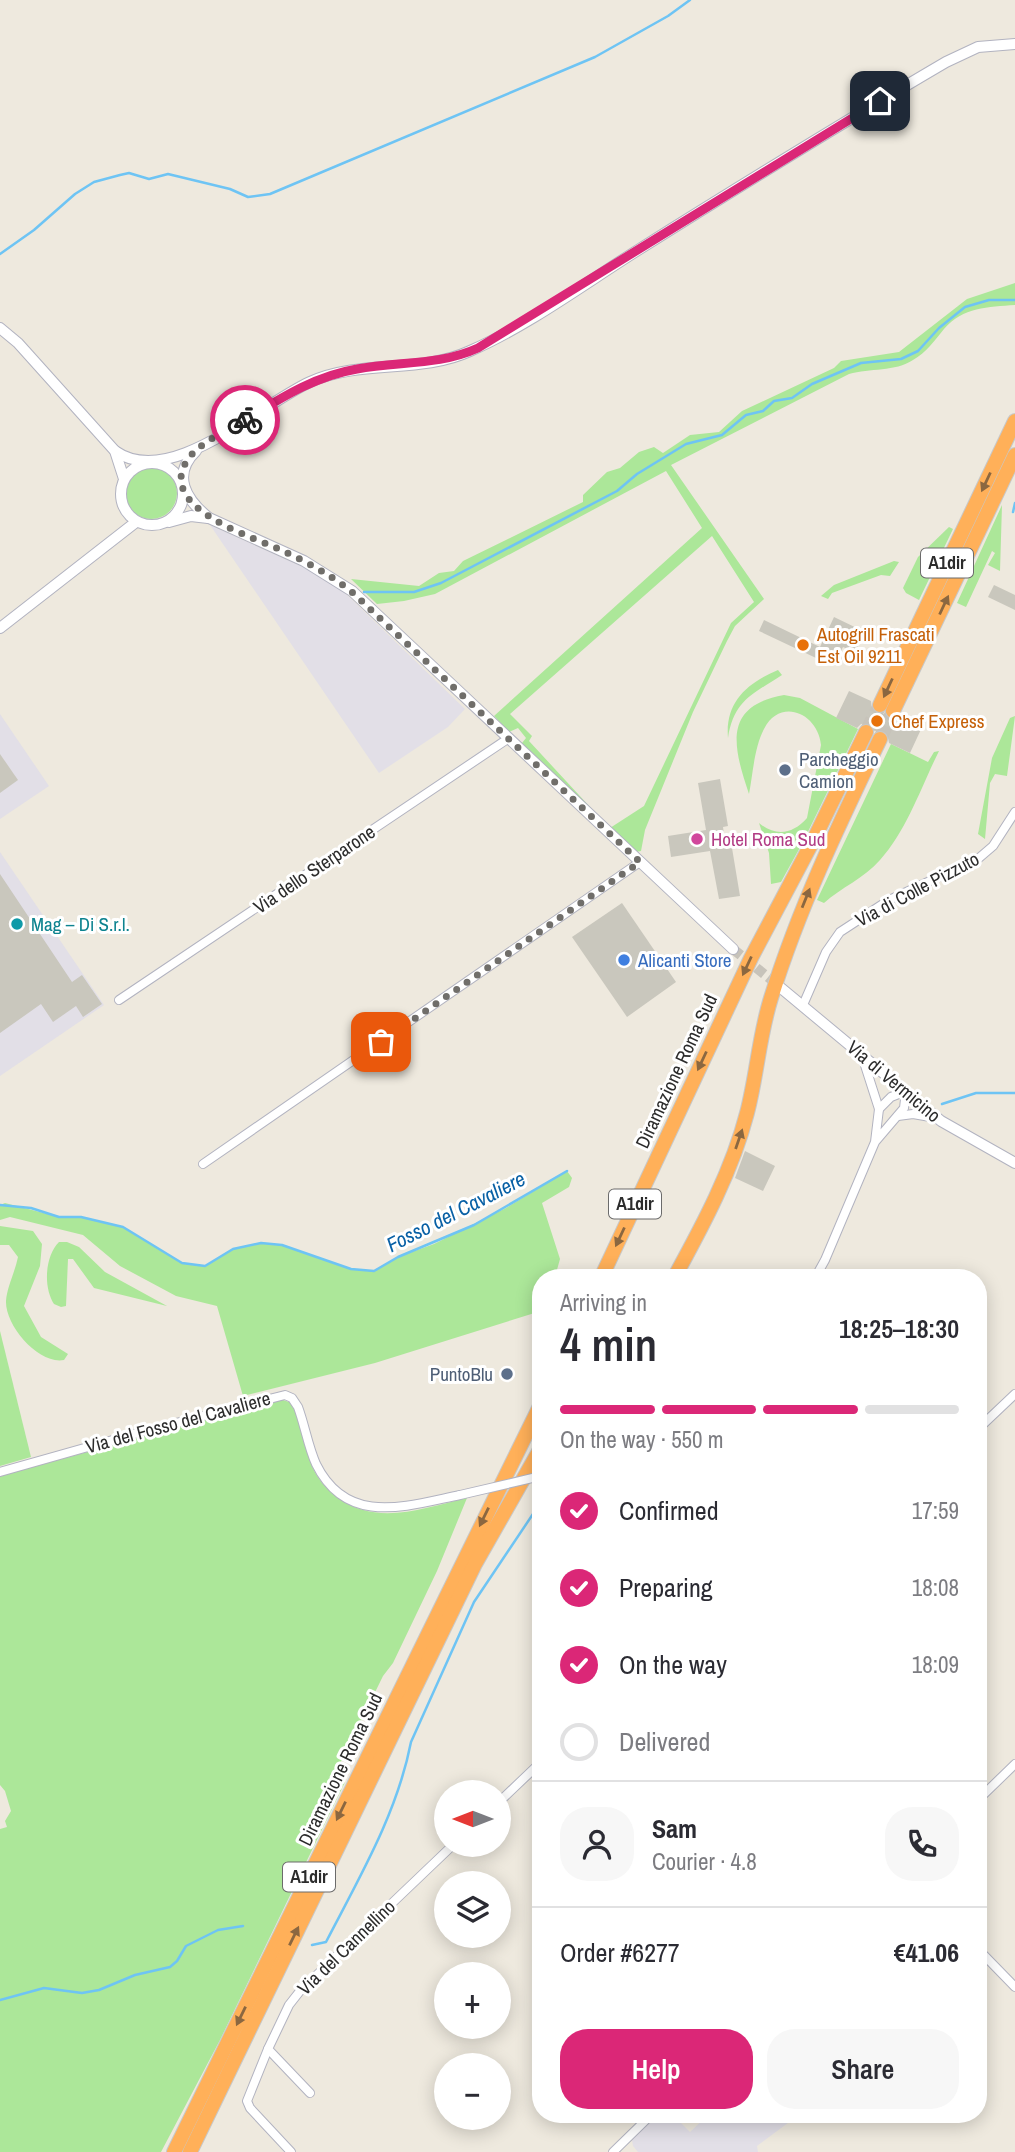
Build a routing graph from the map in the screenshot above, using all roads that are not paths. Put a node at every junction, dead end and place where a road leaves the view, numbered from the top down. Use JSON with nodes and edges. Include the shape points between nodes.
{"nodes":[{"id":1,"x":1015,"y":44,"type":"edge"},
{"id":2,"x":0,"y":328,"type":"edge"},
{"id":3,"x":1015,"y":421,"type":"edge"},
{"id":4,"x":198,"y":449,"type":"junction"},
{"id":5,"x":115,"y":451,"type":"junction"},
{"id":6,"x":1015,"y":455,"type":"edge"},
{"id":7,"x":153,"y":463,"type":"junction"},
{"id":8,"x":124,"y":480,"type":"junction"},
{"id":9,"x":183,"y":487,"type":"junction"},
{"id":10,"x":209,"y":518,"type":"junction"},
{"id":11,"x":136,"y":522,"type":"junction"},
{"id":12,"x":166,"y":522,"type":"junction"},
{"id":13,"x":0,"y":628,"type":"edge"},
{"id":14,"x":866,"y":732,"type":"tunnel mouth"},
{"id":15,"x":509,"y":738,"type":"junction"},
{"id":16,"x":880,"y":739,"type":"tunnel mouth"},
{"id":17,"x":1015,"y":812,"type":"edge"},
{"id":18,"x":640,"y":862,"type":"junction"},
{"id":19,"x":733,"y":949,"type":"tunnel mouth"},
{"id":20,"x":781,"y":988,"type":"tunnel mouth"},
{"id":21,"x":119,"y":1000,"type":"dead end"},
{"id":22,"x":803,"y":1006,"type":"junction"},
{"id":23,"x":861,"y":1053,"type":"junction"},
{"id":24,"x":906,"y":1091,"type":"junction"},
{"id":25,"x":878,"y":1110,"type":"junction"},
{"id":26,"x":898,"y":1116,"type":"junction"},
{"id":27,"x":936,"y":1118,"type":"junction"},
{"id":28,"x":876,"y":1142,"type":"junction"},
{"id":29,"x":1015,"y":1163,"type":"edge"},
{"id":30,"x":202,"y":1164,"type":"dead end"},
{"id":31,"x":605,"y":1269,"type":"edge"},
{"id":32,"x":679,"y":1269,"type":"edge"},
{"id":33,"x":820,"y":1269,"type":"edge"},
{"id":34,"x":1015,"y":1394,"type":"edge"},
{"id":35,"x":987,"y":1420,"type":"edge"},
{"id":36,"x":532,"y":1422,"type":"edge"},
{"id":37,"x":532,"y":1464,"type":"edge"},
{"id":38,"x":0,"y":1472,"type":"edge"},
{"id":39,"x":532,"y":1478,"type":"edge"},
{"id":40,"x":1015,"y":1764,"type":"edge"},
{"id":41,"x":532,"y":1770,"type":"edge"},
{"id":42,"x":511,"y":1790,"type":"edge"},
{"id":43,"x":987,"y":1791,"type":"edge"},
{"id":44,"x":440,"y":1857,"type":"edge"},
{"id":45,"x":987,"y":1958,"type":"edge"},
{"id":46,"x":1015,"y":1987,"type":"edge"},
{"id":47,"x":268,"y":2049,"type":"junction"},
{"id":48,"x":310,"y":2093,"type":"dead end"},
{"id":49,"x":643,"y":2123,"type":"edge"},
{"id":50,"x":173,"y":2152,"type":"edge"},
{"id":51,"x":190,"y":2152,"type":"edge"},
{"id":52,"x":291,"y":2152,"type":"edge"},
{"id":53,"x":613,"y":2152,"type":"edge"}],
"edges":[{"from":1,"to":4,"type":"main road","via":[[984,46],[946,62],[478,348],[443,360],[357,369],[320,378]]},
{"from":2,"to":5,"type":"main road"},
{"from":3,"to":6,"type":"highway","number":"A1dir","one_way":true,"via":[[886,708]]},
{"from":4,"to":7,"type":"main road"},
{"from":4,"to":9,"type":"main road","via":[[185,465]]},
{"from":5,"to":7,"type":"main road"},
{"from":5,"to":8,"type":"main road"},
{"from":7,"to":8,"type":"main road","via":[[136,467]]},
{"from":7,"to":9,"type":"main road","via":[[172,470]]},
{"from":8,"to":11,"type":"main road","via":[[123,508]]},
{"from":9,"to":10,"type":"main road"},
{"from":9,"to":12,"type":"main road","via":[[180,507]]},
{"from":10,"to":12,"type":"main road","via":[[191,516]]},
{"from":10,"to":15,"type":"main road","via":[[304,561],[345,586]]},
{"from":11,"to":12,"type":"main road"},
{"from":11,"to":13,"type":"main road"},
{"from":14,"to":31,"type":"highway","name":"Diramazione Roma Sud","number":"A1dir","one_way":true,"via":[[754,952]]},
{"from":15,"to":18,"type":"main road"},
{"from":15,"to":21,"type":"street","name":"Via dello Sterparone"},
{"from":32,"to":16,"type":"highway","one_way":true,"via":[[737,1146],[765,1016],[802,909]]},
{"from":17,"to":22,"type":"street","name":"Via di Colle Pizzuto","via":[[993,846],[979,858],[888,900],[840,932],[826,952]]},
{"from":18,"to":19,"type":"main road"},
{"from":18,"to":30,"type":"street"},
{"from":20,"to":22,"type":"main road","name":"Via di Vermicino"},
{"from":22,"to":23,"type":"main road","name":"Via di Vermicino"},
{"from":23,"to":24,"type":"main road","name":"Via di Vermicino"},
{"from":23,"to":25,"type":"street"},
{"from":24,"to":25,"type":"street"},
{"from":24,"to":26,"type":"street","via":[[906,1103]]},
{"from":24,"to":27,"type":"main road","name":"Via di Vermicino"},
{"from":25,"to":28,"type":"street"},
{"from":26,"to":27,"type":"street"},
{"from":26,"to":28,"type":"street"},
{"from":27,"to":29,"type":"main road","name":"Via di Vermicino"},
{"from":28,"to":33,"type":"street"},
{"from":34,"to":35,"type":"street"},
{"from":36,"to":50,"type":"highway","name":"Diramazione Roma Sud","number":"A1dir","one_way":true},
{"from":51,"to":37,"type":"highway","name":"Diramazione Roma Sud","number":"A1dir","one_way":true,"via":[[475,1564]]},
{"from":38,"to":39,"type":"street","name":"Via del Fosso del Cavaliere","bridge":true,"via":[[282,1395],[297,1404],[320,1470],[330,1484],[367,1507],[387,1509]]},
{"from":40,"to":43,"type":"street"},
{"from":41,"to":42,"type":"street"},
{"from":44,"to":47,"type":"street","name":"Via del Cannellino","via":[[293,1998]]},
{"from":45,"to":46,"type":"street"},
{"from":47,"to":48,"type":"street"},
{"from":47,"to":52,"type":"street","name":"Via del Cannellino","via":[[247,2101]]},
{"from":49,"to":53,"type":"street"}]}
